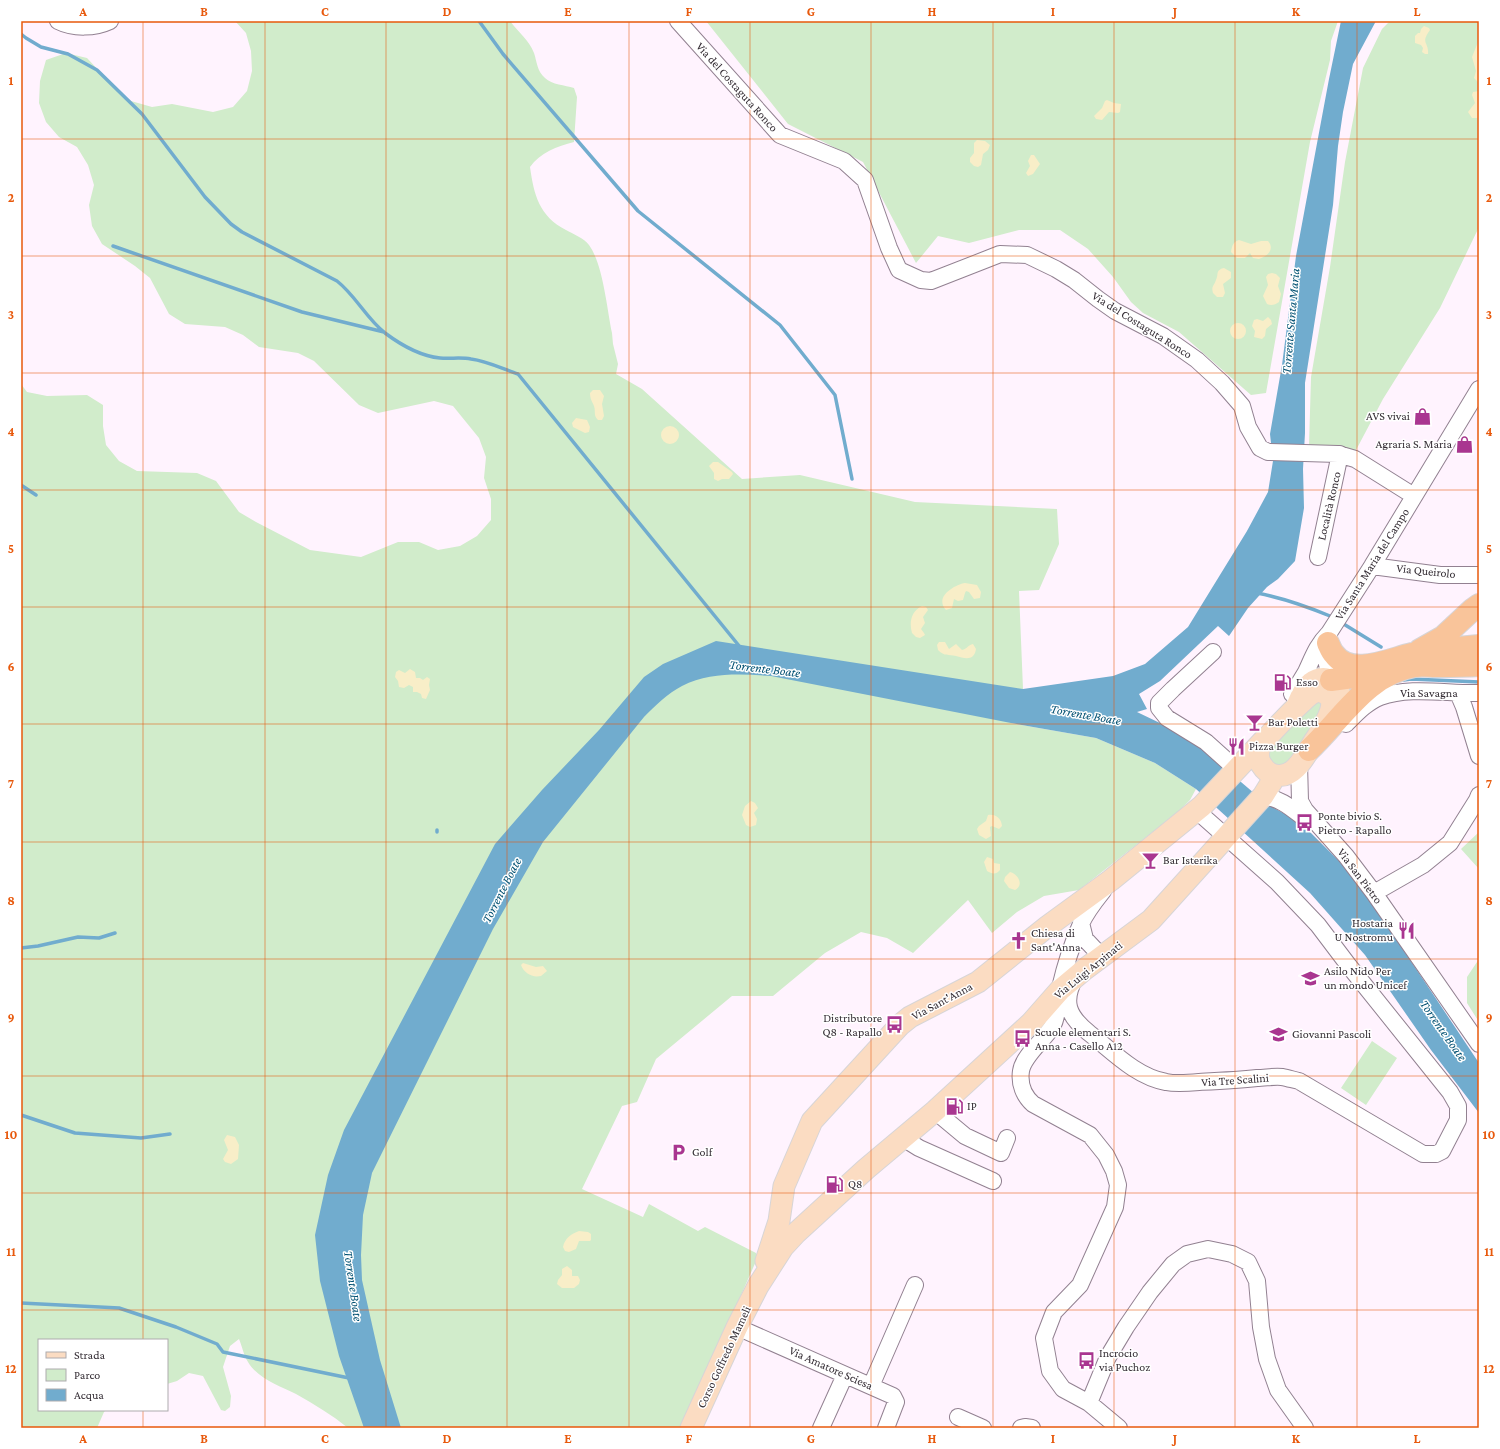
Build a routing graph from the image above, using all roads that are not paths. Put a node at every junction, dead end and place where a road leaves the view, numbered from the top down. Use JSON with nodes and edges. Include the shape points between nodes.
{"nodes":[{"id":1,"x":58,"y":21,"type":"edge"},
{"id":2,"x":110,"y":21,"type":"edge"},
{"id":3,"x":678,"y":21,"type":"edge"},
{"id":4,"x":1478,"y":393,"type":"edge"},
{"id":5,"x":1340,"y":454,"type":"junction"},
{"id":6,"x":1414,"y":496,"type":"junction"},
{"id":7,"x":1318,"y":557,"type":"dead end"},
{"id":8,"x":1372,"y":566,"type":"junction"},
{"id":9,"x":1479,"y":575,"type":"edge"},
{"id":10,"x":1475,"y":611,"type":"edge"},
{"id":11,"x":1332,"y":629,"type":"junction"},
{"id":12,"x":1479,"y":638,"type":"edge"},
{"id":13,"x":1479,"y":646,"type":"edge"},
{"id":14,"x":1213,"y":652,"type":"dead end"},
{"id":15,"x":1479,"y":656,"type":"edge"},
{"id":16,"x":1415,"y":659,"type":"junction"},
{"id":17,"x":1479,"y":665,"type":"edge"},
{"id":18,"x":1479,"y":675,"type":"edge"},
{"id":19,"x":1331,"y":680,"type":"junction"},
{"id":20,"x":1458,"y":693,"type":"junction"},
{"id":21,"x":1479,"y":693,"type":"edge"},
{"id":22,"x":1297,"y":706,"type":"junction"},
{"id":23,"x":1265,"y":739,"type":"junction"},
{"id":24,"x":1308,"y":750,"type":"junction"},
{"id":25,"x":1479,"y":756,"type":"edge"},
{"id":26,"x":1235,"y":771,"type":"junction"},
{"id":27,"x":1276,"y":775,"type":"junction"},
{"id":28,"x":1479,"y":794,"type":"edge"},
{"id":29,"x":1263,"y":796,"type":"junction"},
{"id":30,"x":1201,"y":807,"type":"junction"},
{"id":31,"x":1300,"y":815,"type":"junction"},
{"id":32,"x":1230,"y":833,"type":"junction"},
{"id":33,"x":1329,"y":836,"type":"junction"},
{"id":34,"x":1110,"y":880,"type":"junction"},
{"id":35,"x":1374,"y":893,"type":"junction"},
{"id":36,"x":1081,"y":924,"type":"junction"},
{"id":37,"x":1102,"y":956,"type":"junction"},
{"id":38,"x":1064,"y":998,"type":"junction"},
{"id":39,"x":1479,"y":1044,"type":"edge"},
{"id":40,"x":935,"y":1110,"type":"junction"},
{"id":41,"x":902,"y":1138,"type":"junction"},
{"id":42,"x":1007,"y":1138,"type":"dead end"},
{"id":43,"x":993,"y":1181,"type":"dead end"},
{"id":44,"x":779,"y":1221,"type":"junction"},
{"id":45,"x":796,"y":1233,"type":"junction"},
{"id":46,"x":758,"y":1286,"type":"junction"},
{"id":47,"x":915,"y":1286,"type":"dead end"},
{"id":48,"x":737,"y":1327,"type":"junction"},
{"id":49,"x":845,"y":1375,"type":"junction"},
{"id":50,"x":871,"y":1386,"type":"junction"},
{"id":51,"x":1089,"y":1403,"type":"junction"},
{"id":52,"x":958,"y":1417,"type":"dead end"},
{"id":53,"x":697,"y":1426,"type":"edge"},
{"id":54,"x":821,"y":1428,"type":"edge"},
{"id":55,"x":886,"y":1428,"type":"edge"},
{"id":56,"x":983,"y":1428,"type":"edge"},
{"id":57,"x":1021,"y":1428,"type":"edge"},
{"id":58,"x":1032,"y":1428,"type":"edge"},
{"id":59,"x":1119,"y":1428,"type":"edge"},
{"id":60,"x":1305,"y":1428,"type":"edge"}],
"edges":[{"from":1,"to":2,"type":"street","via":[[82,27],[102,25]]},
{"from":3,"to":5,"type":"street","name":"Via del Costaguta Ronco","via":[[780,136],[844,161],[865,180],[899,270],[931,281],[1000,254],[1027,255],[1074,280],[1098,299],[1163,336],[1197,360],[1242,406],[1248,427],[1260,448],[1268,452]]},
{"from":4,"to":6,"type":"street","name":"Via Santa Maria del Campo"},
{"from":5,"to":6,"type":"street","via":[[1355,459]]},
{"from":5,"to":7,"type":"street","name":"Località Ronco"},
{"from":6,"to":8,"type":"street","name":"Via Santa Maria del Campo"},
{"from":8,"to":9,"type":"street","name":"Via Queirolo","via":[[1440,574]]},
{"from":8,"to":11,"type":"street","name":"Via Santa Maria del Campo"},
{"from":10,"to":16,"type":"highway"},
{"from":11,"to":16,"type":"highway","via":[[1334,654],[1339,659],[1355,665],[1366,666]]},
{"from":11,"to":19,"type":"street","via":[[1326,660]]},
{"from":11,"to":23,"type":"street","name":"Via Santa Maria del Campo","via":[[1314,652]]},
{"from":12,"to":16,"type":"highway"},
{"from":13,"to":16,"type":"highway"},
{"from":14,"to":26,"type":"street","via":[[1159,703],[1159,708],[1168,718],[1206,742]]},
{"from":15,"to":16,"type":"highway","via":[[1427,661]]},
{"from":16,"to":17,"type":"highway"},
{"from":16,"to":18,"type":"highway","via":[[1458,673]]},
{"from":16,"to":19,"type":"highway","via":[[1353,677]]},
{"from":16,"to":24,"type":"highway","via":[[1360,694]]},
{"from":19,"to":22,"type":"main road","via":[[1324,678],[1311,683],[1305,689]]},
{"from":19,"to":24,"type":"main road","via":[[1339,692],[1339,705]]},
{"from":20,"to":21,"type":"street","name":"Via Savagna"},
{"from":20,"to":24,"type":"street","name":"Via Savagna","via":[[1410,692],[1379,698],[1358,712],[1317,752]]},
{"from":20,"to":25,"type":"street"},
{"from":22,"to":23,"type":"main road","name":"Via Sant'Anna"},
{"from":22,"to":24,"type":"main road","via":[[1314,692],[1323,692],[1332,703],[1331,710]]},
{"from":23,"to":26,"type":"main road","name":"Via Sant'Anna"},
{"from":23,"to":27,"type":"main road","via":[[1259,751],[1260,761],[1266,771]]},
{"from":24,"to":27,"type":"main road","via":[[1291,773]]},
{"from":24,"to":33,"type":"street","name":"Via San Pietro","via":[[1300,801]]},
{"from":26,"to":30,"type":"main road","name":"Via Sant'Anna"},
{"from":27,"to":29,"type":"main road","name":"Via Luigi Arpinati"},
{"from":27,"to":31,"type":"street","via":[[1282,790]]},
{"from":28,"to":35,"type":"street","via":[[1450,842],[1424,865]]},
{"from":29,"to":31,"type":"street","via":[[1282,801]]},
{"from":29,"to":32,"type":"main road","name":"Via Luigi Arpinati"},
{"from":30,"to":32,"type":"street"},
{"from":30,"to":34,"type":"main road","name":"Via Sant'Anna"},
{"from":31,"to":33,"type":"street"},
{"from":32,"to":37,"type":"main road","name":"Via Luigi Arpinati","via":[[1151,920]]},
{"from":32,"to":38,"type":"street","name":"Via Tre Scalini","via":[[1318,925],[1450,1092],[1458,1106],[1458,1120],[1442,1151],[1436,1154],[1423,1154],[1299,1081],[1281,1077],[1183,1083],[1166,1082],[1150,1077],[1083,1027],[1071,1013]]},
{"from":33,"to":35,"type":"street","name":"Via San Pietro"},
{"from":34,"to":36,"type":"street"},
{"from":34,"to":44,"type":"main road","name":"Via Sant'Anna","via":[[978,982],[910,1017],[900,1025],[812,1121],[784,1186]]},
{"from":35,"to":39,"type":"street","name":"Via San Pietro"},
{"from":36,"to":37,"type":"street","via":[[1085,939]]},
{"from":36,"to":38,"type":"street"},
{"from":37,"to":38,"type":"main road","name":"Via Luigi Arpinati","via":[[1076,976]]},
{"from":38,"to":40,"type":"main road","name":"Via Luigi Arpinati","via":[[1031,1023]]},
{"from":38,"to":51,"type":"street","via":[[1058,1005],[1053,1026],[1023,1065],[1020,1079],[1028,1099],[1034,1104],[1090,1135],[1106,1155],[1118,1185],[1115,1207],[1080,1285],[1054,1312],[1044,1338],[1050,1371],[1063,1389]]},
{"from":40,"to":41,"type":"main road","name":"Via Luigi Arpinati"},
{"from":40,"to":42,"type":"street","via":[[964,1136],[1001,1153]]},
{"from":41,"to":43,"type":"street"},
{"from":41,"to":45,"type":"main road","name":"Via Luigi Arpinati"},
{"from":44,"to":45,"type":"street","via":[[782,1227]]},
{"from":44,"to":46,"type":"main road","name":"Via Sant'Anna"},
{"from":45,"to":46,"type":"main road","name":"Via Luigi Arpinati","via":[[783,1247]]},
{"from":46,"to":48,"type":"main road","name":"Corso Goffredo Mameli"},
{"from":47,"to":50,"type":"street"},
{"from":48,"to":49,"type":"street","name":"Via Amatore Sciesa"},
{"from":48,"to":53,"type":"main road","name":"Corso Goffredo Mameli"},
{"from":49,"to":50,"type":"street","name":"Via Amatore Sciesa"},
{"from":49,"to":54,"type":"street"},
{"from":50,"to":55,"type":"street","name":"Via Amatore Sciesa","via":[[894,1396],[896,1402]]},
{"from":51,"to":59,"type":"street"},
{"from":51,"to":60,"type":"street","via":[[1108,1357],[1150,1292],[1173,1264],[1187,1254],[1208,1249],[1232,1254],[1248,1262],[1257,1281],[1267,1359],[1278,1390]]},
{"from":52,"to":56,"type":"street"},
{"from":57,"to":58,"type":"street"}]}
